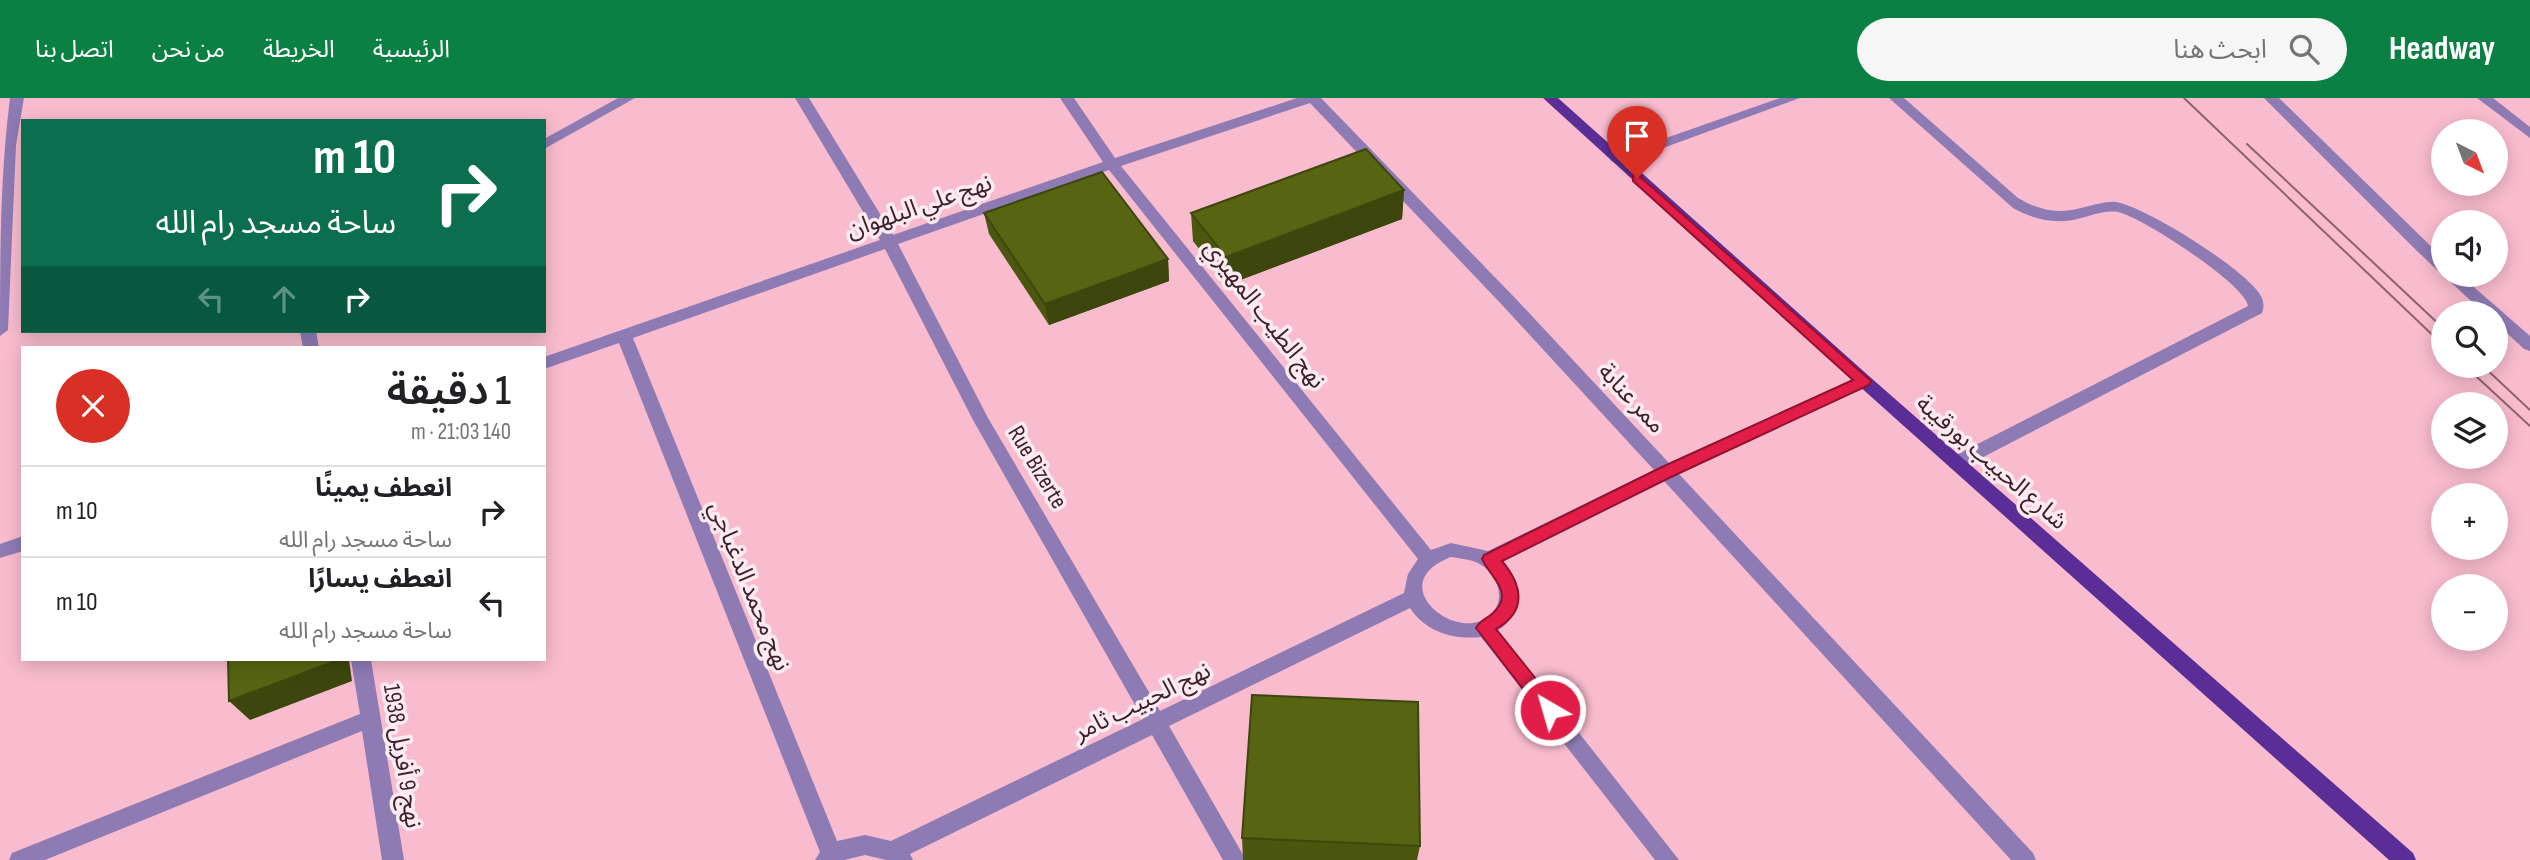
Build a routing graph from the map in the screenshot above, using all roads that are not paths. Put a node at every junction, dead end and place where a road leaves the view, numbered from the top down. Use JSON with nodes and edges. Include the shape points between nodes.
{"nodes":[{"id":1,"x":17,"y":98,"type":"edge"},
{"id":2,"x":628,"y":98,"type":"edge"},
{"id":3,"x":802,"y":98,"type":"edge"},
{"id":4,"x":1067,"y":98,"type":"edge"},
{"id":5,"x":1312,"y":98,"type":"edge"},
{"id":6,"x":1550,"y":98,"type":"edge"},
{"id":7,"x":1793,"y":98,"type":"edge"},
{"id":8,"x":1896,"y":98,"type":"edge"},
{"id":9,"x":2271,"y":98,"type":"edge"},
{"id":10,"x":2484,"y":98,"type":"edge"},
{"id":11,"x":2530,"y":134,"type":"edge"},
{"id":12,"x":546,"y":144,"type":"edge"},
{"id":13,"x":11,"y":145,"type":"edge"},
{"id":14,"x":1617,"y":160,"type":"junction"},
{"id":15,"x":1112,"y":164,"type":"junction"},
{"id":16,"x":890,"y":243,"type":"junction"},
{"id":17,"x":2431,"y":256,"type":"edge"},
{"id":18,"x":2465,"y":287,"type":"edge"},
{"id":19,"x":2480,"y":301,"type":"edge"},
{"id":20,"x":2508,"y":326,"type":"edge"},
{"id":21,"x":0,"y":330,"type":"edge"},
{"id":22,"x":624,"y":336,"type":"junction"},
{"id":23,"x":2530,"y":345,"type":"edge"},
{"id":24,"x":546,"y":362,"type":"edge"},
{"id":25,"x":1864,"y":381,"type":"junction"},
{"id":26,"x":1956,"y":463,"type":"junction"},
{"id":27,"x":1667,"y":472,"type":"junction"},
{"id":28,"x":21,"y":544,"type":"edge"},
{"id":29,"x":0,"y":551,"type":"edge"},
{"id":30,"x":1428,"y":559,"type":"junction"},
{"id":31,"x":1490,"y":559,"type":"junction"},
{"id":32,"x":1414,"y":597,"type":"junction"},
{"id":33,"x":1485,"y":628,"type":"junction"},
{"id":34,"x":361,"y":661,"type":"edge"},
{"id":35,"x":370,"y":719,"type":"junction"},
{"id":36,"x":1158,"y":722,"type":"junction"},
{"id":37,"x":898,"y":855,"type":"edge"},
{"id":38,"x":829,"y":858,"type":"edge"},
{"id":39,"x":20,"y":860,"type":"edge"},
{"id":40,"x":393,"y":860,"type":"edge"},
{"id":41,"x":1235,"y":860,"type":"edge"},
{"id":42,"x":1668,"y":860,"type":"edge"},
{"id":43,"x":2025,"y":860,"type":"edge"},
{"id":44,"x":2405,"y":860,"type":"edge"}],
"edges":[{"from":1,"to":13,"type":"street"},
{"from":2,"to":12,"type":"street"},
{"from":3,"to":16,"type":"street","name":"Rue Bizerte"},
{"from":4,"to":15,"type":"street","name":"نهج الطيب المهيري"},
{"from":5,"to":15,"type":"street","name":"نهج علي البلهوان"},
{"from":5,"to":27,"type":"street","name":"ممر عنابة"},
{"from":6,"to":14,"type":"main road","name":"شارع الحبيب بورقيبة"},
{"from":7,"to":14,"type":"street"},
{"from":8,"to":26,"type":"street","via":[[2013,201],[2034,214],[2063,218],[2117,207],[2142,216],[2244,286],[2255,299],[2256,309]]},
{"from":9,"to":17,"type":"street","via":[[2303,124]]},
{"from":10,"to":11,"type":"street"},
{"from":13,"to":21,"type":"street"},
{"from":14,"to":25,"type":"main road","name":"شارع الحبيب بورقيبة"},
{"from":15,"to":16,"type":"street","name":"نهج علي البلهوان"},
{"from":15,"to":30,"type":"street","name":"نهج الطيب المهيري"},
{"from":16,"to":22,"type":"street","name":"نهج علي البلهوان"},
{"from":16,"to":36,"type":"street","name":"Rue Bizerte","via":[[981,420]]},
{"from":18,"to":19,"type":"street"},
{"from":20,"to":23,"type":"street"},
{"from":22,"to":24,"type":"street","name":"نهج علي البلهوان"},
{"from":22,"to":38,"type":"street","name":"نهج محمد الدغباجي"},
{"from":25,"to":26,"type":"main road","name":"شارع الحبيب بورقيبة"},
{"from":25,"to":27,"type":"street"},
{"from":26,"to":44,"type":"main road","name":"شارع الحبيب بورقيبة"},
{"from":27,"to":31,"type":"street"},
{"from":27,"to":43,"type":"street","name":"ممر عنابة"},
{"from":28,"to":29,"type":"street"},
{"from":30,"to":31,"type":"street","via":[[1464,550]]},
{"from":30,"to":32,"type":"street","via":[[1415,576]]},
{"from":31,"to":33,"type":"street","via":[[1509,582],[1511,595],[1507,609]]},
{"from":32,"to":33,"type":"street","via":[[1424,614],[1441,626],[1463,631]]},
{"from":32,"to":36,"type":"street","name":"نهج الحبيب ثامر"},
{"from":33,"to":42,"type":"street"},
{"from":34,"to":35,"type":"street","name":"نهج 9 أفريل 1938"},
{"from":35,"to":39,"type":"street"},
{"from":35,"to":40,"type":"street","name":"نهج 9 أفريل 1938"},
{"from":36,"to":37,"type":"street","name":"نهج الحبيب ثامر"},
{"from":36,"to":41,"type":"street","name":"Rue Bizerte"},
{"from":37,"to":38,"type":"street","via":[[863,844]]}]}
